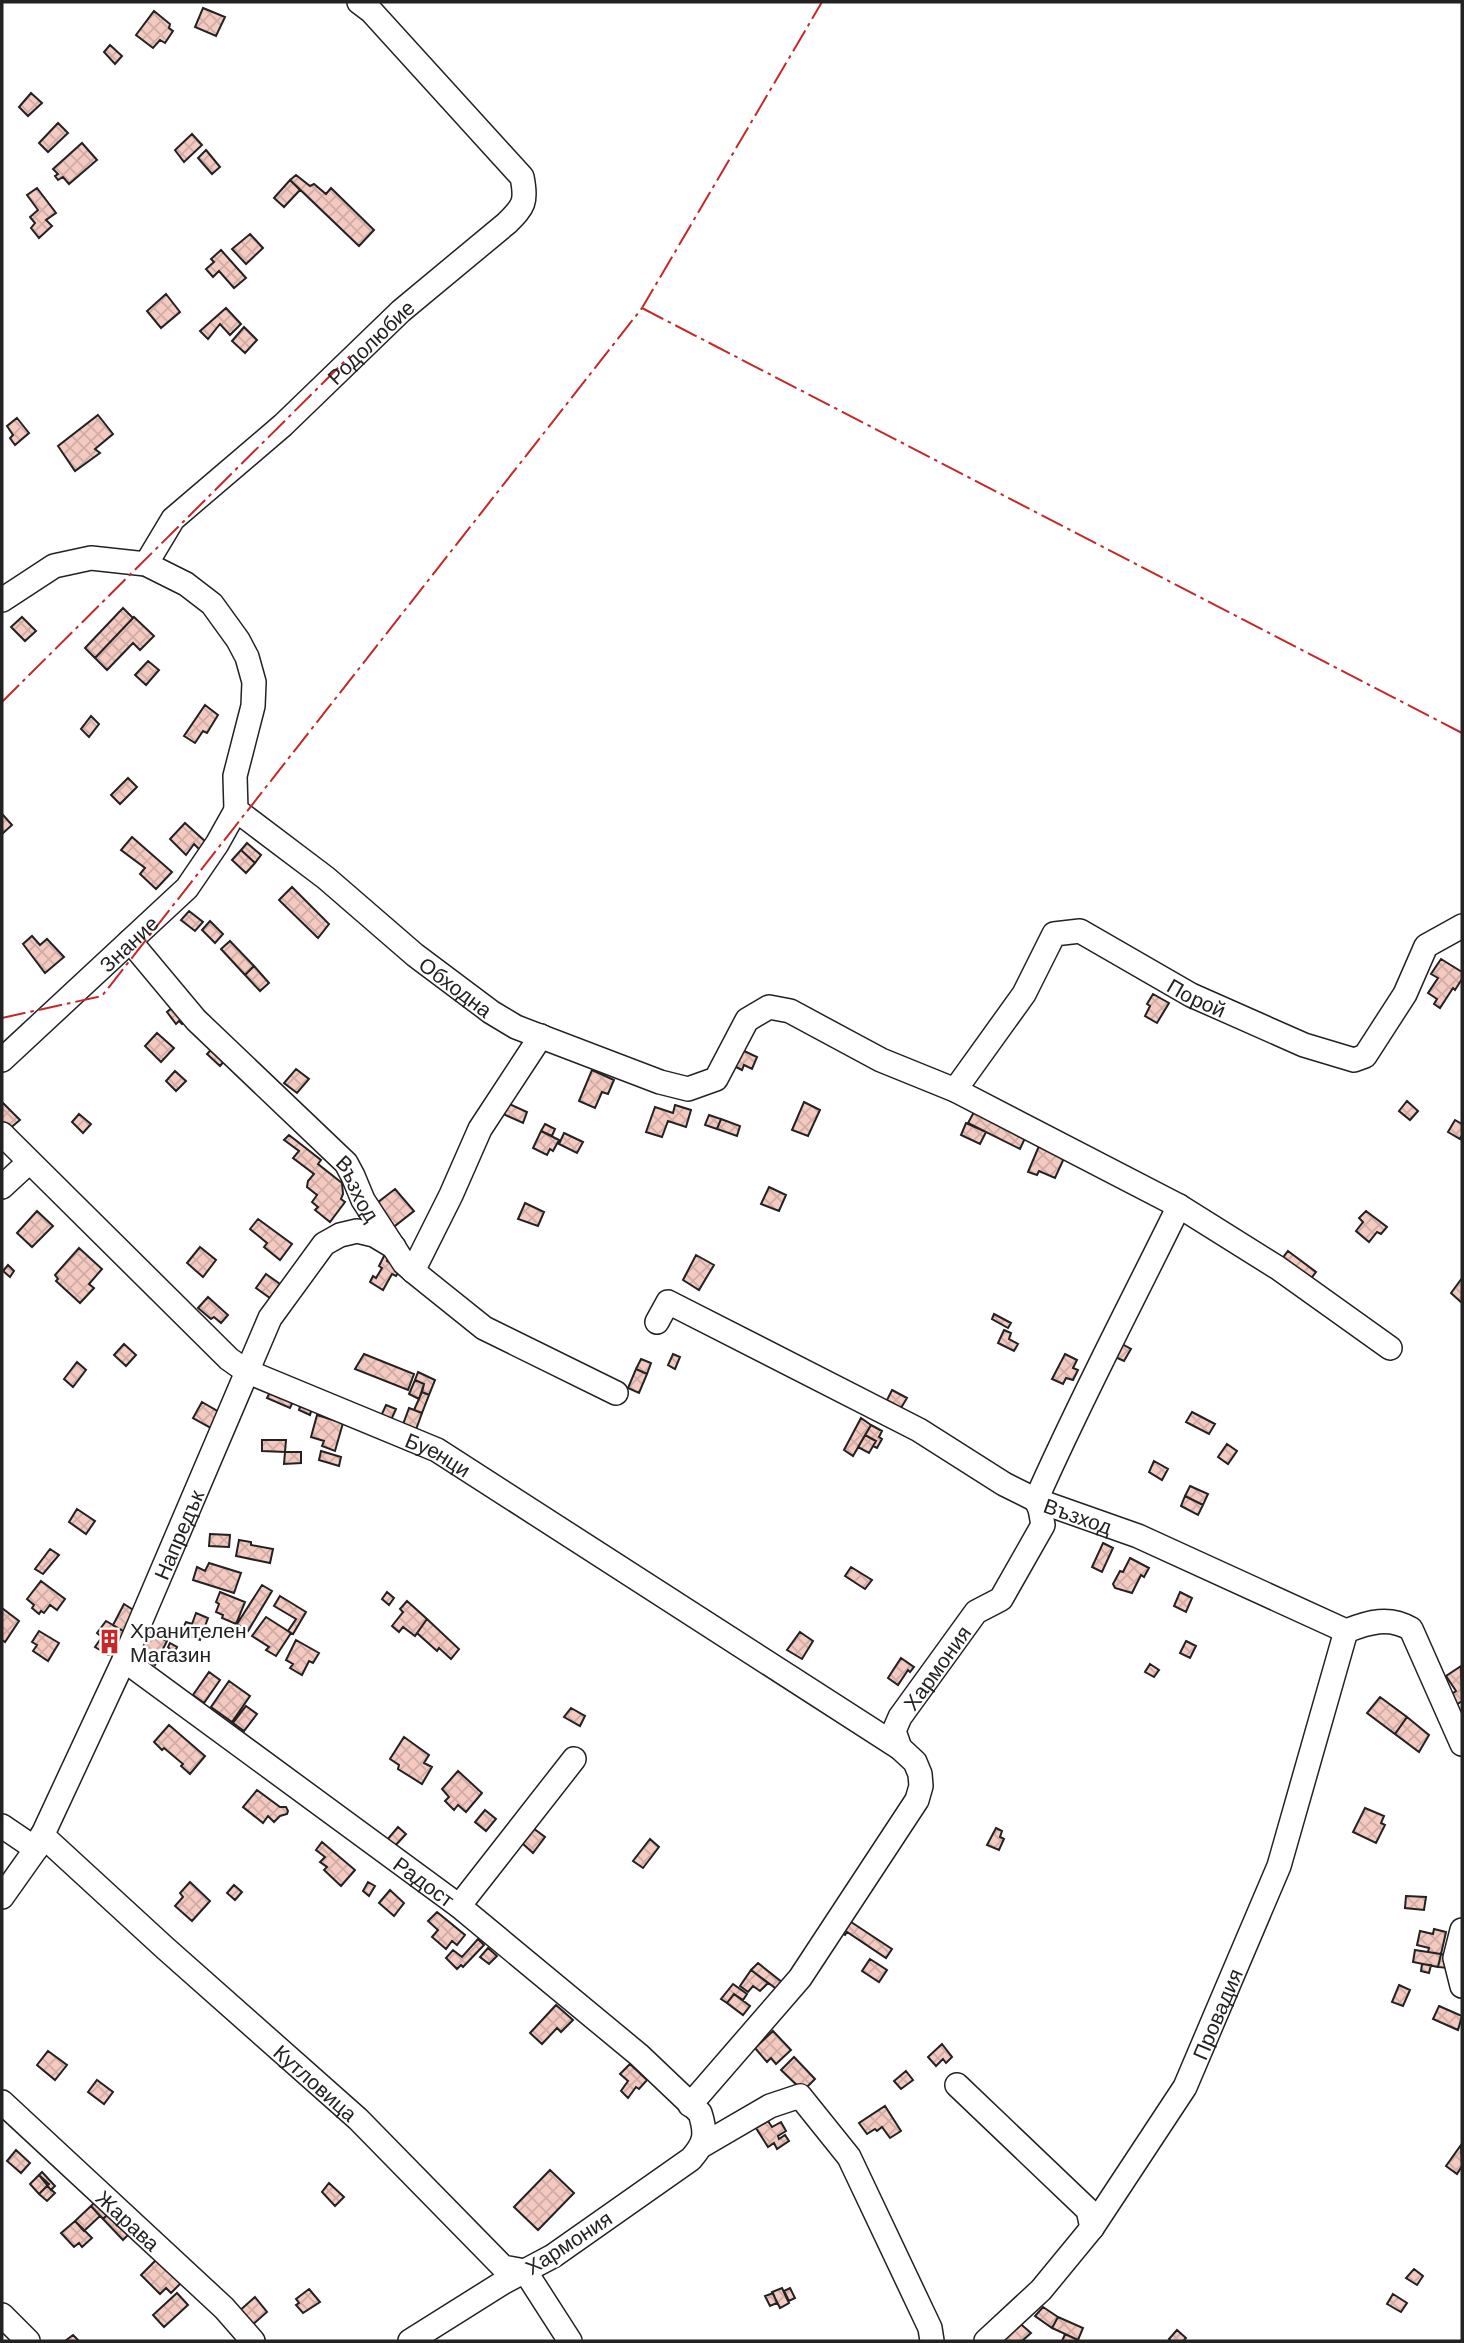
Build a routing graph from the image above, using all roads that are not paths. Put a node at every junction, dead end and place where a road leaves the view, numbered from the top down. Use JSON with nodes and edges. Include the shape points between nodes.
{"nodes":[{"id":1,"x":359,"y":2,"type":"edge"},
{"id":2,"x":146,"y":564,"type":"junction"},
{"id":3,"x":2,"y":600,"type":"edge"},
{"id":4,"x":236,"y":810,"type":"junction"},
{"id":5,"x":1462,"y":926,"type":"edge"},
{"id":6,"x":130,"y":941,"type":"junction"},
{"id":7,"x":541,"y":1037,"type":"junction"},
{"id":8,"x":2,"y":1060,"type":"edge"},
{"id":9,"x":955,"y":1090,"type":"junction"},
{"id":10,"x":2,"y":1134,"type":"edge"},
{"id":11,"x":29,"y":1162,"type":"junction"},
{"id":12,"x":2,"y":1187,"type":"edge"},
{"id":13,"x":1179,"y":1206,"type":"junction"},
{"id":14,"x":394,"y":1247,"type":"junction"},
{"id":15,"x":412,"y":1271,"type":"junction"},
{"id":16,"x":657,"y":1322,"type":"dead end"},
{"id":17,"x":1390,"y":1349,"type":"dead end"},
{"id":18,"x":246,"y":1371,"type":"junction"},
{"id":19,"x":616,"y":1393,"type":"dead end"},
{"id":20,"x":1036,"y":1500,"type":"junction"},
{"id":21,"x":1346,"y":1631,"type":"junction"},
{"id":22,"x":124,"y":1660,"type":"junction"},
{"id":23,"x":1462,"y":1744,"type":"edge"},
{"id":24,"x":900,"y":1748,"type":"junction"},
{"id":25,"x":574,"y":1759,"type":"dead end"},
{"id":26,"x":2,"y":1826,"type":"edge"},
{"id":27,"x":39,"y":1842,"type":"junction"},
{"id":28,"x":2,"y":1897,"type":"edge"},
{"id":29,"x":459,"y":1906,"type":"junction"},
{"id":30,"x":1462,"y":1930,"type":"edge"},
{"id":31,"x":1462,"y":1986,"type":"edge"},
{"id":32,"x":957,"y":2085,"type":"dead end"},
{"id":33,"x":2,"y":2102,"type":"edge"},
{"id":34,"x":690,"y":2105,"type":"junction"},
{"id":35,"x":703,"y":2136,"type":"junction"},
{"id":36,"x":1092,"y":2228,"type":"junction"},
{"id":37,"x":525,"y":2271,"type":"junction"},
{"id":38,"x":2,"y":2315,"type":"edge"},
{"id":39,"x":28,"y":2341,"type":"edge"},
{"id":40,"x":253,"y":2341,"type":"edge"},
{"id":41,"x":410,"y":2341,"type":"edge"},
{"id":42,"x":570,"y":2341,"type":"edge"},
{"id":43,"x":932,"y":2341,"type":"edge"},
{"id":44,"x":986,"y":2341,"type":"edge"}],
"edges":[{"from":1,"to":2,"type":"street","name":"Родолюбие","via":[[522,177],[526,195],[520,211],[401,311],[283,425],[173,519]]},
{"from":2,"to":3,"type":"street","via":[[90,558],[54,566]]},
{"from":2,"to":4,"type":"street","via":[[186,584],[212,604],[247,657],[254,682],[253,706],[234,776]]},
{"from":4,"to":6,"type":"street","name":"Знание","via":[[187,888]]},
{"from":4,"to":7,"type":"street","name":"Обходна","via":[[491,1013]]},
{"from":5,"to":9,"type":"street","name":"Порой","via":[[1426,946],[1405,993],[1365,1055],[1354,1060],[1304,1045],[1191,995],[1080,931],[1054,933],[1024,994]]},
{"from":6,"to":8,"type":"street","name":"Знание"},
{"from":6,"to":14,"type":"street","name":"Възход","via":[[196,1020],[346,1164]]},
{"from":7,"to":9,"type":"street","name":"Обходна","via":[[688,1089],[716,1079],[747,1020],[769,1007],[790,1011],[881,1060]]},
{"from":7,"to":15,"type":"street","via":[[480,1129]]},
{"from":9,"to":13,"type":"street"},
{"from":10,"to":11,"type":"street","name":"Буенци"},
{"from":11,"to":12,"type":"street"},
{"from":11,"to":18,"type":"street","name":"Буенци"},
{"from":13,"to":17,"type":"street","via":[[1278,1268]]},
{"from":13,"to":20,"type":"street","name":"Хармония"},
{"from":14,"to":15,"type":"street","name":"Възход"},
{"from":14,"to":18,"type":"street","name":"Напредък","via":[[357,1231],[324,1244],[270,1318]]},
{"from":15,"to":19,"type":"street","name":"Възход","via":[[484,1328]]},
{"from":16,"to":20,"type":"street","name":"Възход","via":[[668,1302],[919,1430]]},
{"from":18,"to":22,"type":"street","name":"Напредък"},
{"from":18,"to":24,"type":"street","name":"Буенци","via":[[437,1450]]},
{"from":20,"to":21,"type":"street","name":"Възход","via":[[1138,1536]]},
{"from":20,"to":24,"type":"street","name":"Хармония","via":[[1043,1525],[1001,1599],[976,1612],[900,1717],[894,1731]]},
{"from":21,"to":23,"type":"street","via":[[1367,1622],[1390,1620],[1410,1629]]},
{"from":21,"to":36,"type":"street","name":"Провадия","via":[[1279,1866],[1191,2075]]},
{"from":22,"to":27,"type":"street","name":"Напредък"},
{"from":22,"to":29,"type":"street","name":"Радост"},
{"from":24,"to":34,"type":"street","via":[[920,1774],[917,1800],[800,1978]]},
{"from":25,"to":29,"type":"street"},
{"from":26,"to":27,"type":"street","name":"Кутловица"},
{"from":27,"to":28,"type":"street","name":"Напредък"},
{"from":27,"to":37,"type":"street","name":"Кутловица","via":[[358,2119],[503,2267]]},
{"from":29,"to":34,"type":"street","name":"Радост","via":[[639,2055]]},
{"from":30,"to":31,"type":"street","via":[[1455,1958]]},
{"from":32,"to":36,"type":"street","via":[[1088,2210]]},
{"from":33,"to":40,"type":"street","name":"Жарава","via":[[224,2308]]},
{"from":34,"to":35,"type":"street","name":"Радост","via":[[700,2113]]},
{"from":35,"to":37,"type":"street","name":"Хармония","via":[[691,2160]]},
{"from":35,"to":43,"type":"street","name":"Хармония","via":[[800,2096],[849,2157],[930,2328]]},
{"from":36,"to":44,"type":"street","name":"Провадия","via":[[1041,2290]]},
{"from":37,"to":41,"type":"street","name":"Хармония"},
{"from":37,"to":42,"type":"street"},
{"from":38,"to":39,"type":"street"}]}
